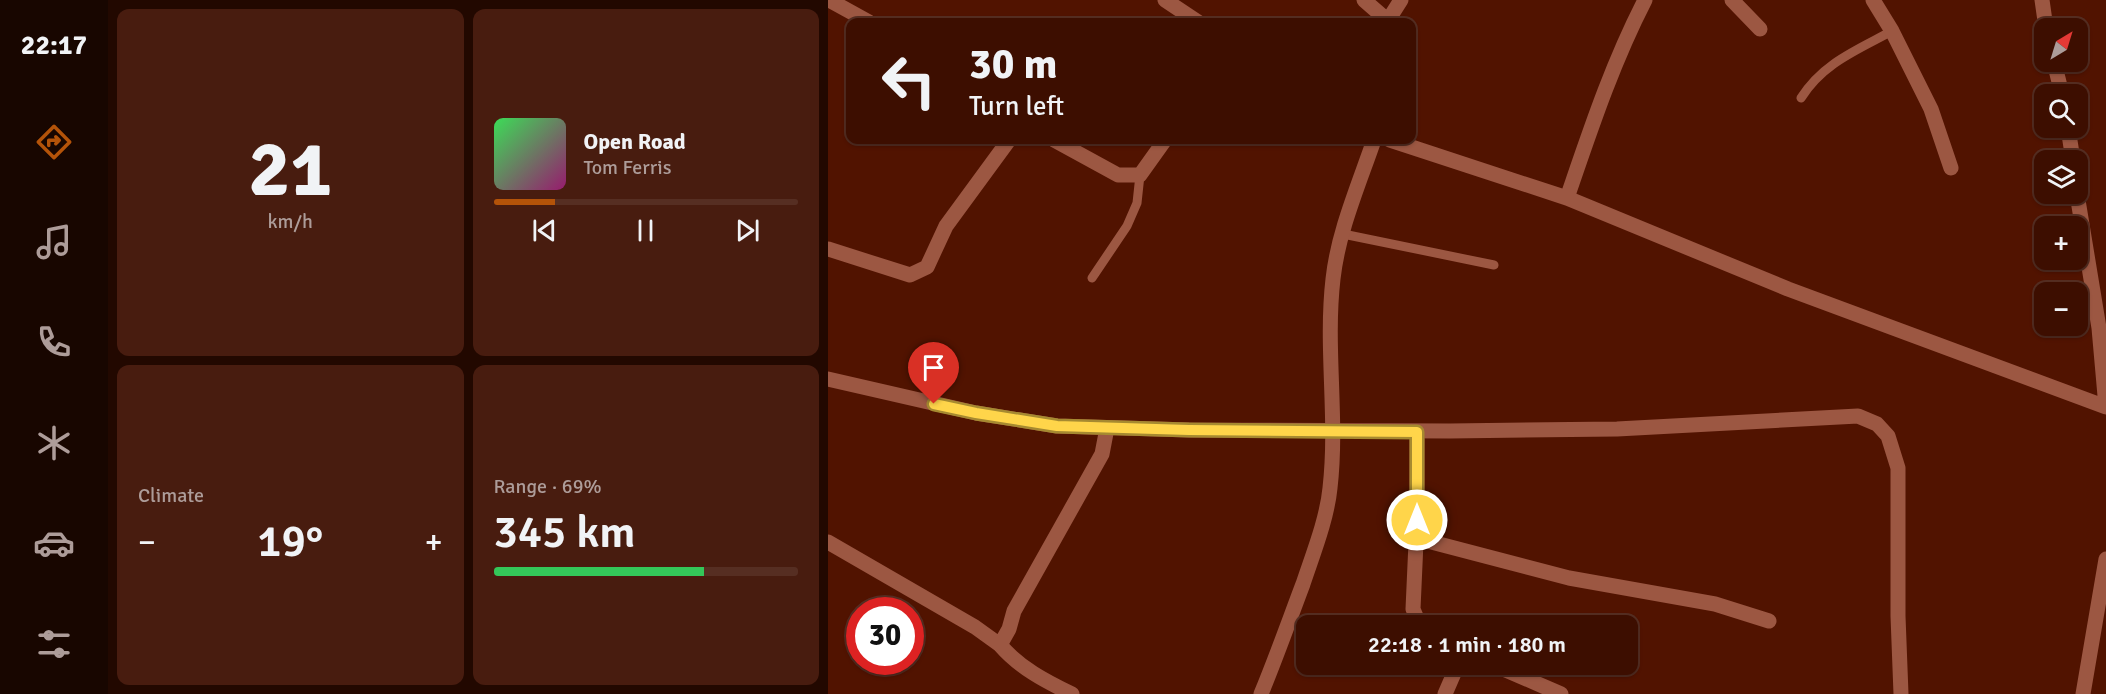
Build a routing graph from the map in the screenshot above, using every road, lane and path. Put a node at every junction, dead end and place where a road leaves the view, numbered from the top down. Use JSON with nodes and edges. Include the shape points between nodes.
{"nodes":[{"id":1,"x":829,"y":0,"type":"edge"},
{"id":2,"x":1165,"y":0,"type":"edge"},
{"id":3,"x":1364,"y":0,"type":"edge"},
{"id":4,"x":1401,"y":0,"type":"edge"},
{"id":5,"x":1646,"y":0,"type":"edge"},
{"id":6,"x":1732,"y":0,"type":"edge"},
{"id":7,"x":1873,"y":0,"type":"edge"},
{"id":8,"x":2042,"y":0,"type":"edge"},
{"id":9,"x":862,"y":18,"type":"edge"},
{"id":10,"x":1192,"y":18,"type":"edge"},
{"id":11,"x":1384,"y":18,"type":"edge"},
{"id":12,"x":1390,"y":18,"type":"edge"},
{"id":13,"x":2045,"y":18,"type":"edge"},
{"id":14,"x":1760,"y":29,"type":"dead end"},
{"id":15,"x":1892,"y":31,"type":"junction"},
{"id":16,"x":1801,"y":98,"type":"dead end"},
{"id":17,"x":1006,"y":144,"type":"edge"},
{"id":18,"x":1061,"y":144,"type":"edge"},
{"id":19,"x":1162,"y":144,"type":"edge"},
{"id":20,"x":1373,"y":144,"type":"edge"},
{"id":21,"x":1402,"y":144,"type":"edge"},
{"id":22,"x":1951,"y":168,"type":"dead end"},
{"id":23,"x":1140,"y":175,"type":"junction"},
{"id":24,"x":1567,"y":198,"type":"junction"},
{"id":25,"x":2079,"y":204,"type":"edge"},
{"id":26,"x":1343,"y":234,"type":"junction"},
{"id":27,"x":828,"y":249,"type":"edge"},
{"id":28,"x":1494,"y":265,"type":"dead end"},
{"id":29,"x":1092,"y":278,"type":"dead end"},
{"id":30,"x":828,"y":380,"type":"edge"},
{"id":31,"x":2106,"y":407,"type":"edge"},
{"id":32,"x":1107,"y":428,"type":"junction"},
{"id":33,"x":1332,"y":431,"type":"junction"},
{"id":34,"x":1417,"y":432,"type":"junction"},
{"id":35,"x":1416,"y":538,"type":"junction"},
{"id":36,"x":828,"y":542,"type":"edge"},
{"id":37,"x":2106,"y":559,"type":"edge"},
{"id":38,"x":1415,"y":615,"type":"edge"},
{"id":39,"x":1769,"y":621,"type":"dead end"},
{"id":40,"x":1000,"y":645,"type":"junction"},
{"id":41,"x":1453,"y":675,"type":"edge"},
{"id":42,"x":1517,"y":675,"type":"edge"},
{"id":43,"x":1072,"y":694,"type":"edge"},
{"id":44,"x":1261,"y":694,"type":"edge"},
{"id":45,"x":1445,"y":694,"type":"edge"},
{"id":46,"x":1561,"y":694,"type":"edge"},
{"id":47,"x":1901,"y":694,"type":"edge"},
{"id":48,"x":2083,"y":694,"type":"edge"}],
"edges":[{"from":1,"to":9,"type":"street"},
{"from":2,"to":10,"type":"street"},
{"from":3,"to":11,"type":"street"},
{"from":4,"to":12,"type":"street"},
{"from":5,"to":24,"type":"street","via":[[1605,86]]},
{"from":6,"to":14,"type":"street"},
{"from":7,"to":15,"type":"street"},
{"from":8,"to":13,"type":"street"},
{"from":15,"to":16,"type":"lane","via":[[1831,65]]},
{"from":15,"to":22,"type":"street","via":[[1931,109]]},
{"from":17,"to":27,"type":"street","via":[[946,226],[927,267],[910,275]]},
{"from":18,"to":23,"type":"street","via":[[1118,175]]},
{"from":19,"to":23,"type":"street"},
{"from":20,"to":26,"type":"street"},
{"from":21,"to":24,"type":"street"},
{"from":23,"to":29,"type":"lane","via":[[1137,203],[1127,226]]},
{"from":24,"to":31,"type":"street","via":[[1788,289]]},
{"from":25,"to":31,"type":"street","via":[[2099,328]]},
{"from":26,"to":28,"type":"lane"},
{"from":26,"to":33,"type":"street","via":[[1333,278]]},
{"from":30,"to":32,"type":"street","via":[[976,413],[1057,426]]},
{"from":32,"to":33,"type":"street"},
{"from":32,"to":40,"type":"street","via":[[1102,454],[1014,611]]},
{"from":33,"to":34,"type":"street"},
{"from":33,"to":44,"type":"street","via":[[1330,489],[1315,549]]},
{"from":34,"to":35,"type":"street"},
{"from":34,"to":47,"type":"street","via":[[1617,429],[1858,416],[1877,424],[1888,436],[1898,468]]},
{"from":35,"to":38,"type":"street"},
{"from":35,"to":39,"type":"street","via":[[1569,578],[1715,604]]},
{"from":36,"to":40,"type":"street"},
{"from":37,"to":48,"type":"street"},
{"from":40,"to":43,"type":"street","via":[[1041,678]]},
{"from":41,"to":45,"type":"street"},
{"from":42,"to":46,"type":"street"}]}
